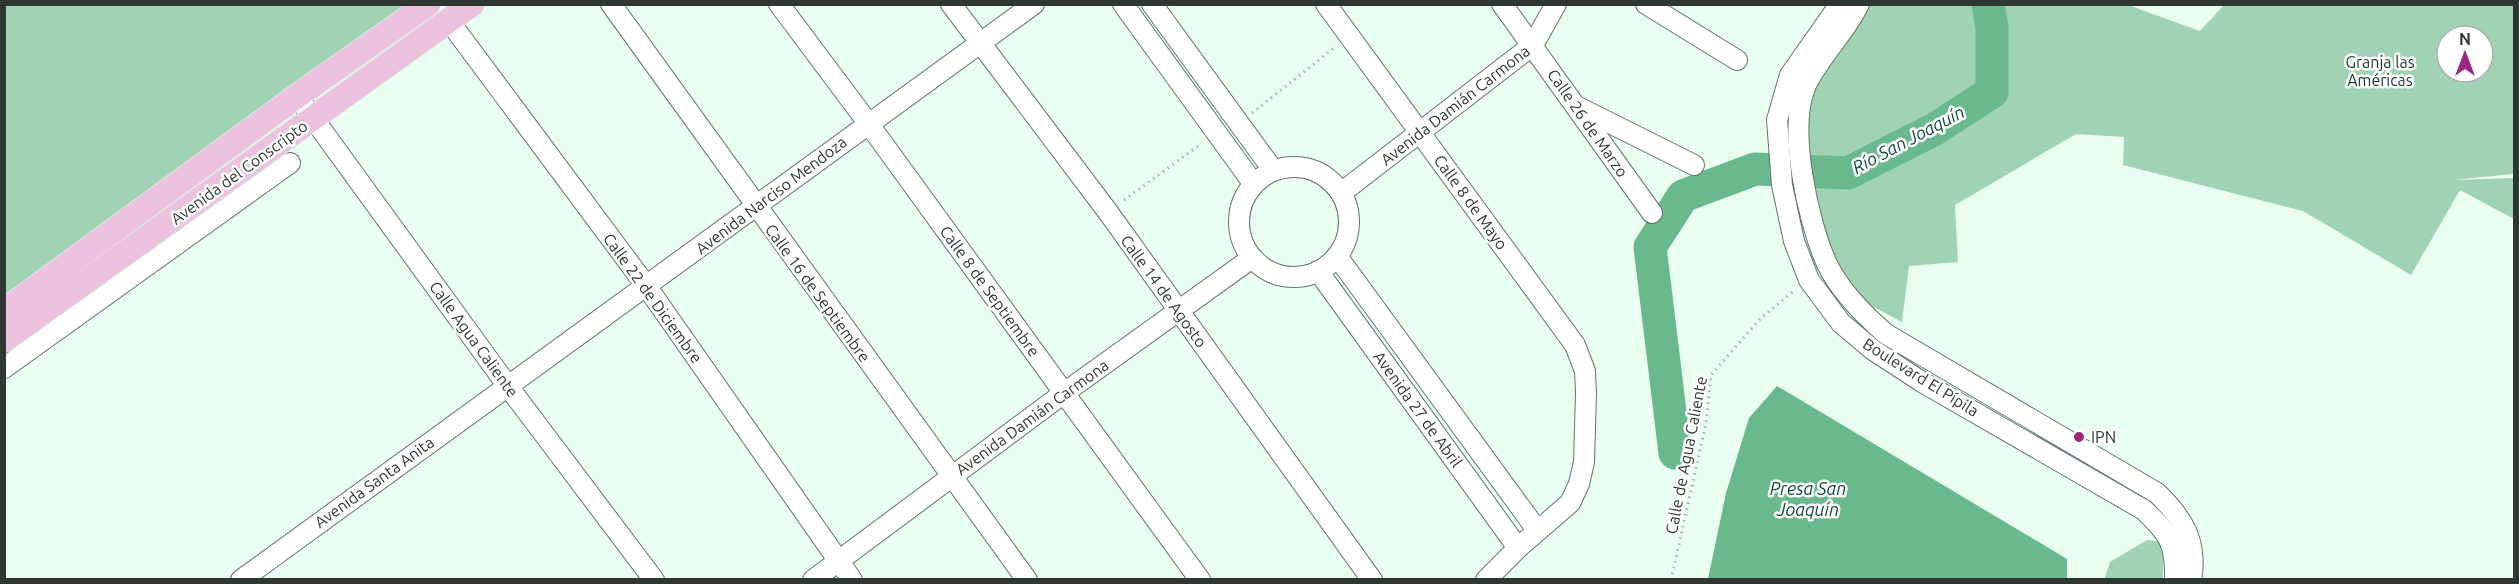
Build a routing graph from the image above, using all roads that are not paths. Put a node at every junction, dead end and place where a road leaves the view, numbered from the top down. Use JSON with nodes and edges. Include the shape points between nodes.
{"nodes":[{"id":1,"x":428,"y":4,"type":"edge"},
{"id":2,"x":472,"y":4,"type":"edge"},
{"id":3,"x":611,"y":4,"type":"edge"},
{"id":4,"x":779,"y":4,"type":"edge"},
{"id":5,"x":951,"y":4,"type":"edge"},
{"id":6,"x":1034,"y":4,"type":"edge"},
{"id":7,"x":1123,"y":4,"type":"edge"},
{"id":8,"x":1152,"y":4,"type":"edge"},
{"id":9,"x":1326,"y":4,"type":"edge"},
{"id":10,"x":1502,"y":4,"type":"edge"},
{"id":11,"x":1556,"y":4,"type":"edge"},
{"id":12,"x":1646,"y":4,"type":"edge"},
{"id":13,"x":1840,"y":4,"type":"edge"},
{"id":14,"x":1859,"y":4,"type":"edge"},
{"id":15,"x":449,"y":21,"type":"junction"},
{"id":16,"x":980,"y":45,"type":"junction"},
{"id":17,"x":1533,"y":45,"type":"junction"},
{"id":18,"x":1737,"y":60,"type":"dead end"},
{"id":19,"x":297,"y":96,"type":"junction"},
{"id":20,"x":1573,"y":104,"type":"junction"},
{"id":21,"x":313,"y":119,"type":"junction"},
{"id":22,"x":868,"y":123,"type":"junction"},
{"id":23,"x":1421,"y":133,"type":"junction"},
{"id":24,"x":290,"y":163,"type":"dead end"},
{"id":25,"x":1694,"y":165,"type":"dead end"},
{"id":26,"x":1274,"y":170,"type":"junction"},
{"id":27,"x":1253,"y":183,"type":"junction"},
{"id":28,"x":1341,"y":193,"type":"junction"},
{"id":29,"x":756,"y":207,"type":"junction"},
{"id":30,"x":1652,"y":213,"type":"dead end"},
{"id":31,"x":1337,"y":256,"type":"junction"},
{"id":32,"x":1252,"y":258,"type":"junction"},
{"id":33,"x":1318,"y":271,"type":"junction"},
{"id":34,"x":647,"y":287,"type":"junction"},
{"id":35,"x":4,"y":311,"type":"edge"},
{"id":36,"x":1178,"y":311,"type":"junction"},
{"id":37,"x":4,"y":340,"type":"edge"},
{"id":38,"x":4,"y":368,"type":"edge"},
{"id":39,"x":507,"y":385,"type":"junction"},
{"id":40,"x":1064,"y":393,"type":"junction"},
{"id":41,"x":951,"y":476,"type":"junction"},
{"id":42,"x":1537,"y":530,"type":"junction"},
{"id":43,"x":1518,"y":548,"type":"junction"},
{"id":44,"x":838,"y":562,"type":"junction"},
{"id":45,"x":241,"y":579,"type":"edge"},
{"id":46,"x":654,"y":579,"type":"edge"},
{"id":47,"x":813,"y":579,"type":"edge"},
{"id":48,"x":852,"y":579,"type":"edge"},
{"id":49,"x":1027,"y":579,"type":"edge"},
{"id":50,"x":1200,"y":579,"type":"edge"},
{"id":51,"x":1372,"y":579,"type":"edge"},
{"id":52,"x":1486,"y":579,"type":"edge"},
{"id":53,"x":2175,"y":579,"type":"edge"},
{"id":54,"x":2191,"y":579,"type":"edge"}],
"edges":[{"from":1,"to":19,"type":"main road","name":"Avenida del Conscripto"},
{"from":2,"to":15,"type":"main road","name":"Avenida del Conscripto"},
{"from":3,"to":29,"type":"street","name":"Calle 16 de Septiembre"},
{"from":4,"to":22,"type":"street","name":"Calle 8 de Septiembre"},
{"from":5,"to":16,"type":"street","name":"Calle 14 de Agosto"},
{"from":6,"to":16,"type":"street","name":"Avenida Narciso Mendoza"},
{"from":7,"to":27,"type":"street"},
{"from":8,"to":26,"type":"street"},
{"from":9,"to":23,"type":"street","name":"Calle 8 de Mayo"},
{"from":10,"to":17,"type":"street","name":"Calle 26 de Marzo"},
{"from":11,"to":17,"type":"street","name":"Avenida Damián Carmona"},
{"from":12,"to":18,"type":"street"},
{"from":13,"to":53,"type":"street","name":"Boulevard El Pípila","via":[[1790,75],[1777,120],[1782,185],[1794,241],[1809,280],[1841,323],[1872,350],[2144,510],[2165,531],[2175,553]]},
{"from":14,"to":54,"type":"street","name":"Boulevard El Pípila","via":[[1806,86],[1798,123],[1799,154],[1816,236],[1828,266],[1859,311],[1886,334],[2157,493],[2185,528],[2191,546]]},
{"from":15,"to":21,"type":"main road","name":"Avenida del Conscripto"},
{"from":15,"to":34,"type":"street","name":"Calle 22 de Diciembre"},
{"from":16,"to":22,"type":"street","name":"Avenida Narciso Mendoza"},
{"from":16,"to":36,"type":"street","name":"Calle 14 de Agosto"},
{"from":17,"to":20,"type":"street","name":"Calle 26 de Marzo"},
{"from":17,"to":23,"type":"street","name":"Avenida Damián Carmona"},
{"from":19,"to":21,"type":"street","name":"Calle Agua Caliente"},
{"from":19,"to":35,"type":"main road","name":"Avenida del Conscripto"},
{"from":20,"to":25,"type":"street"},
{"from":20,"to":30,"type":"street","name":"Calle 26 de Marzo"},
{"from":21,"to":37,"type":"main road","name":"Avenida del Conscripto"},
{"from":21,"to":39,"type":"street","name":"Calle Agua Caliente"},
{"from":22,"to":29,"type":"street","name":"Avenida Narciso Mendoza"},
{"from":22,"to":40,"type":"street","name":"Calle 8 de Septiembre"},
{"from":23,"to":28,"type":"street","name":"Avenida Damián Carmona"},
{"from":23,"to":42,"type":"street","name":"Calle 8 de Mayo","via":[[1575,345],[1584,370],[1584,462],[1579,483],[1570,503]]},
{"from":24,"to":38,"type":"street"},
{"from":26,"to":27,"type":"street"},
{"from":26,"to":28,"type":"street","via":[[1292,166],[1312,169],[1329,179]]},
{"from":27,"to":32,"type":"street","via":[[1242,201],[1238,220],[1241,240]]},
{"from":28,"to":31,"type":"street","via":[[1349,225]]},
{"from":29,"to":34,"type":"street","name":"Avenida Narciso Mendoza"},
{"from":29,"to":41,"type":"street","name":"Calle 16 de Septiembre"},
{"from":31,"to":33,"type":"street"},
{"from":31,"to":42,"type":"street","name":"Avenida 27 de Abril"},
{"from":32,"to":33,"type":"street","via":[[1282,275]]},
{"from":32,"to":36,"type":"street","name":"Avenida Damián Carmona"},
{"from":33,"to":43,"type":"street","name":"Avenida 27 de Abril"},
{"from":34,"to":39,"type":"street","name":"Avenida Narciso Mendoza"},
{"from":34,"to":44,"type":"street","name":"Calle 22 de Diciembre"},
{"from":36,"to":40,"type":"street","name":"Avenida Damián Carmona"},
{"from":36,"to":51,"type":"street","name":"Calle 14 de Agosto"},
{"from":39,"to":45,"type":"street","name":"Avenida Santa Anita"},
{"from":39,"to":46,"type":"street","name":"Calle Agua Caliente"},
{"from":40,"to":41,"type":"street","name":"Avenida Damián Carmona"},
{"from":40,"to":50,"type":"street","name":"Calle 8 de Septiembre"},
{"from":41,"to":44,"type":"street","name":"Avenida Damián Carmona"},
{"from":41,"to":49,"type":"street","name":"Calle 16 de Septiembre"},
{"from":42,"to":43,"type":"street","name":"Calle 8 de Mayo"},
{"from":43,"to":52,"type":"street","name":"Calle 8 de Mayo"},
{"from":44,"to":47,"type":"street","name":"Avenida Damián Carmona"},
{"from":44,"to":48,"type":"street","name":"Calle 22 de Diciembre"}]}
